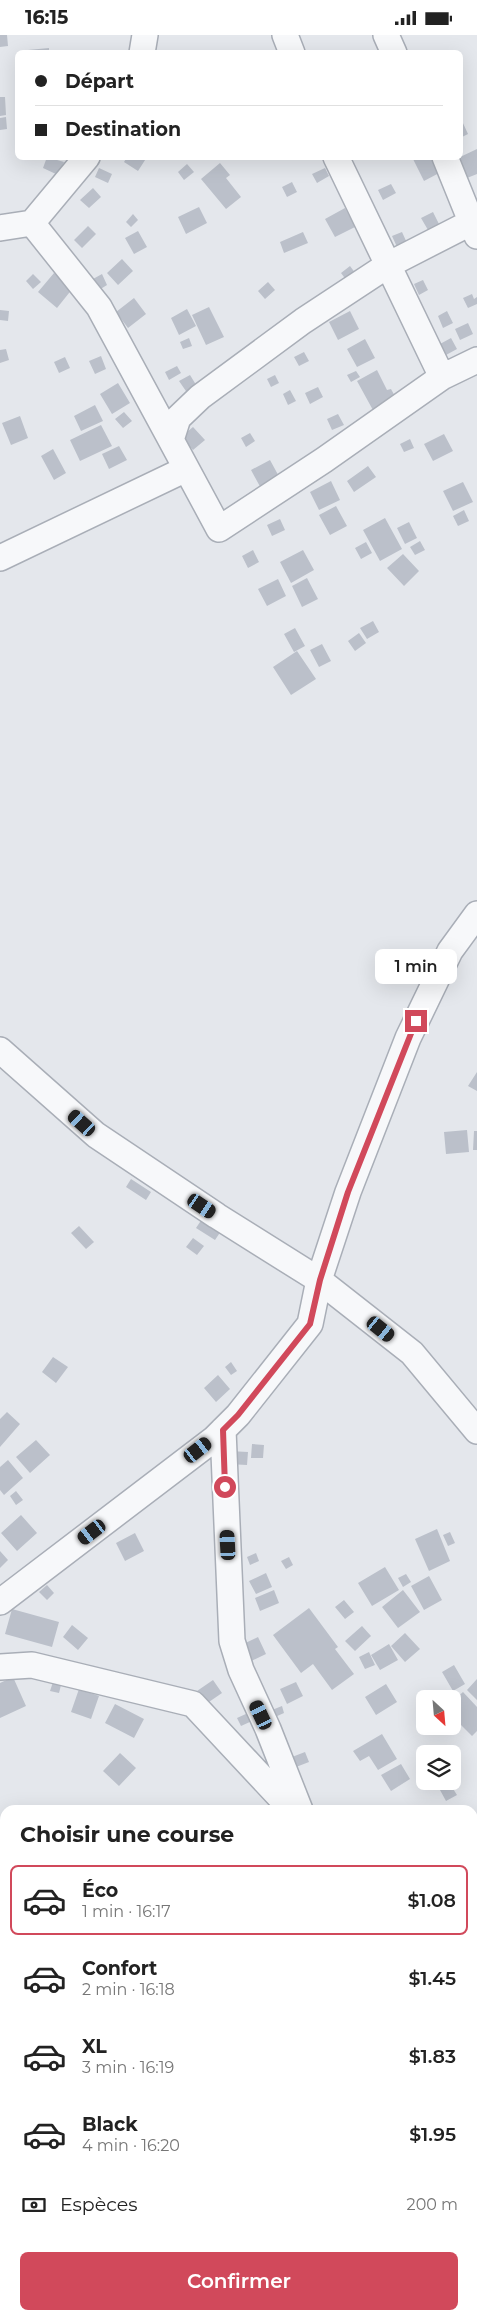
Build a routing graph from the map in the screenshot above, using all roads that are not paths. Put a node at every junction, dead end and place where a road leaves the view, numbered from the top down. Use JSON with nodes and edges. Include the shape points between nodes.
{"nodes":[{"id":1,"x":145,"y":35,"type":"edge"},
{"id":2,"x":285,"y":35,"type":"edge"},
{"id":3,"x":386,"y":35,"type":"edge"},
{"id":4,"x":142,"y":50,"type":"edge"},
{"id":5,"x":291,"y":50,"type":"edge"},
{"id":6,"x":393,"y":50,"type":"edge"},
{"id":7,"x":84,"y":160,"type":"edge"},
{"id":8,"x":337,"y":160,"type":"edge"},
{"id":9,"x":446,"y":160,"type":"edge"},
{"id":10,"x":32,"y":223,"type":"junction"},
{"id":11,"x":0,"y":228,"type":"edge"},
{"id":12,"x":474,"y":229,"type":"edge"},
{"id":13,"x":388,"y":265,"type":"junction"},
{"id":14,"x":477,"y":360,"type":"edge"},
{"id":15,"x":442,"y":377,"type":"junction"},
{"id":16,"x":170,"y":440,"type":"junction"},
{"id":17,"x":186,"y":469,"type":"junction"},
{"id":18,"x":0,"y":558,"type":"edge"},
{"id":19,"x":477,"y":914,"type":"edge"},
{"id":20,"x":0,"y":1050,"type":"edge"},
{"id":21,"x":320,"y":1280,"type":"junction"},
{"id":22,"x":223,"y":1430,"type":"junction"},
{"id":23,"x":477,"y":1431,"type":"edge"},
{"id":24,"x":0,"y":1603,"type":"edge"},
{"id":25,"x":0,"y":1667,"type":"edge"},
{"id":26,"x":287,"y":1805,"type":"edge"},
{"id":27,"x":298,"y":1805,"type":"edge"}],
"edges":[{"from":1,"to":4,"type":"street"},
{"from":2,"to":5,"type":"street"},
{"from":3,"to":6,"type":"street"},
{"from":7,"to":10,"type":"street"},
{"from":8,"to":13,"type":"street"},
{"from":9,"to":12,"type":"street"},
{"from":10,"to":11,"type":"street"},
{"from":10,"to":16,"type":"street","via":[[99,307]]},
{"from":12,"to":13,"type":"street"},
{"from":13,"to":15,"type":"street"},
{"from":13,"to":16,"type":"street","via":[[303,321],[200,397],[178,419]]},
{"from":14,"to":15,"type":"street"},
{"from":15,"to":17,"type":"street","via":[[219,529]]},
{"from":16,"to":17,"type":"street"},
{"from":17,"to":18,"type":"street"},
{"from":19,"to":21,"type":"street","via":[[450,951],[408,1038],[348,1192]]},
{"from":20,"to":21,"type":"street","via":[[96,1135]]},
{"from":21,"to":22,"type":"street","via":[[310,1324]]},
{"from":21,"to":23,"type":"street","via":[[412,1353]]},
{"from":22,"to":24,"type":"street"},
{"from":22,"to":27,"type":"street","via":[[232,1641],[240,1670]]},
{"from":25,"to":26,"type":"street","via":[[32,1665],[193,1704]]}]}
